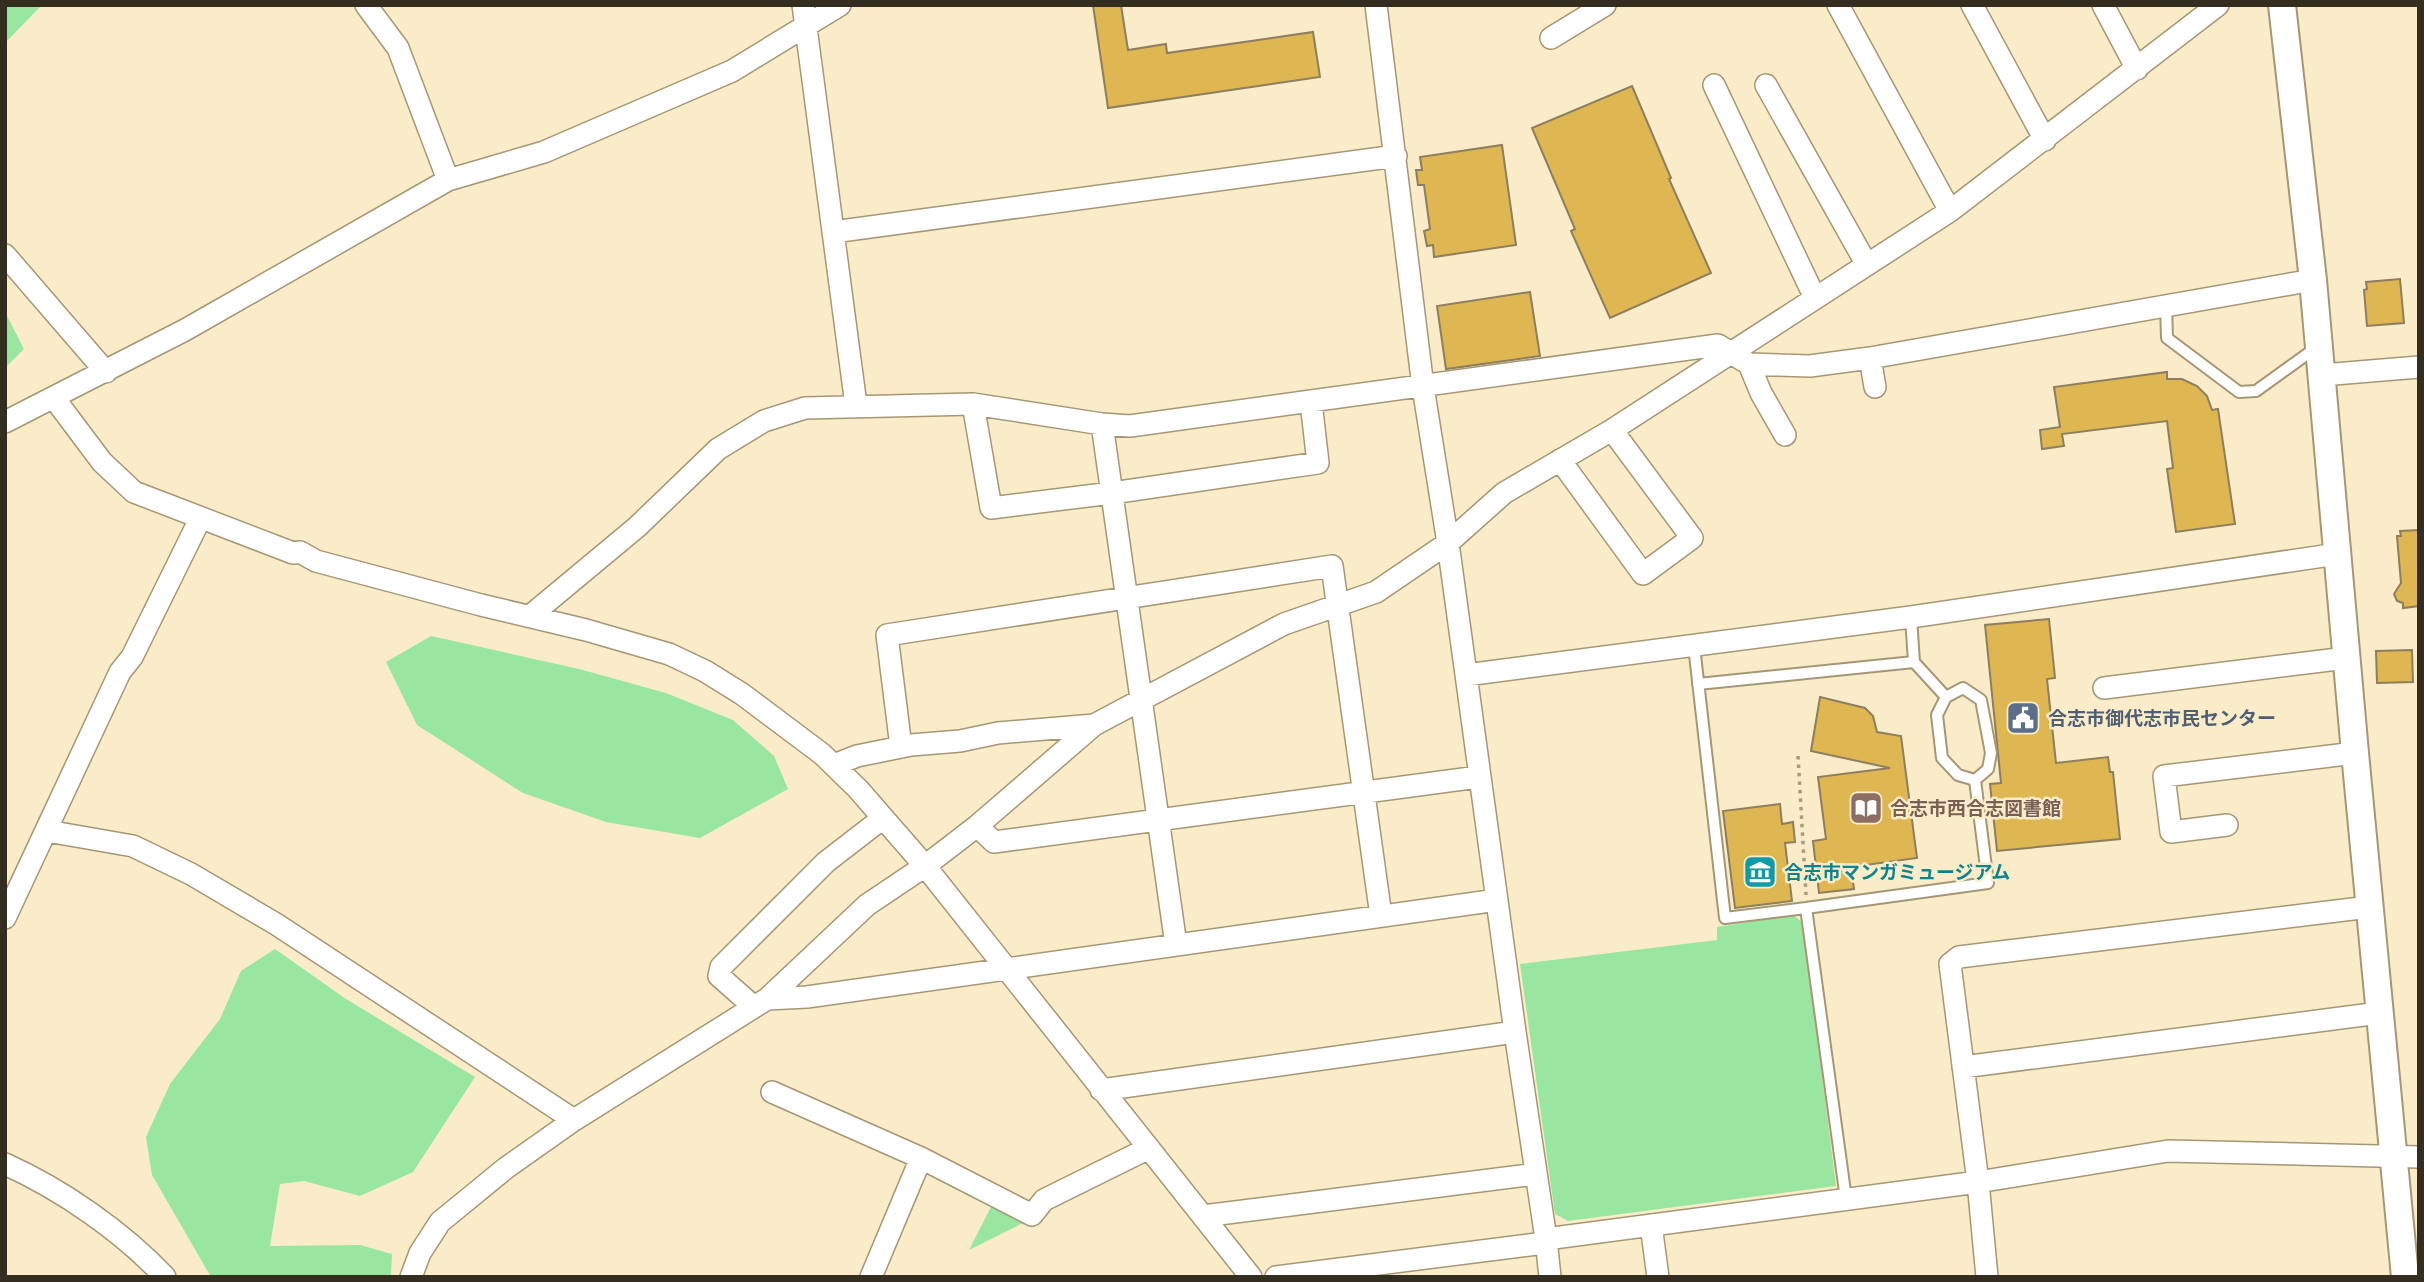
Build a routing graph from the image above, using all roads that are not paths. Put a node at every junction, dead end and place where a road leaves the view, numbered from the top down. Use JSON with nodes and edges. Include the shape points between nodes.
{"nodes":[{"id":1,"x":366,"y":5,"type":"edge"},
{"id":2,"x":803,"y":5,"type":"edge"},
{"id":3,"x":840,"y":5,"type":"edge"},
{"id":4,"x":1376,"y":5,"type":"edge"},
{"id":5,"x":1605,"y":5,"type":"edge"},
{"id":6,"x":1838,"y":5,"type":"edge"},
{"id":7,"x":1972,"y":5,"type":"edge"},
{"id":8,"x":2103,"y":5,"type":"edge"},
{"id":9,"x":2218,"y":5,"type":"edge"},
{"id":10,"x":2282,"y":5,"type":"edge"},
{"id":11,"x":807,"y":27,"type":"junction"},
{"id":12,"x":1551,"y":38,"type":"dead end"},
{"id":13,"x":2137,"y":69,"type":"junction"},
{"id":14,"x":1714,"y":85,"type":"dead end"},
{"id":15,"x":1766,"y":85,"type":"dead end"},
{"id":16,"x":2045,"y":140,"type":"junction"},
{"id":17,"x":1396,"y":156,"type":"junction"},
{"id":18,"x":448,"y":180,"type":"junction"},
{"id":19,"x":1951,"y":211,"type":"junction"},
{"id":20,"x":833,"y":232,"type":"junction"},
{"id":21,"x":5,"y":255,"type":"edge"},
{"id":22,"x":1867,"y":265,"type":"junction"},
{"id":23,"x":2313,"y":279,"type":"junction"},
{"id":24,"x":1815,"y":298,"type":"junction"},
{"id":25,"x":2166,"y":306,"type":"junction"},
{"id":26,"x":2319,"y":345,"type":"junction"},
{"id":27,"x":1730,"y":352,"type":"junction"},
{"id":28,"x":1870,"y":358,"type":"junction"},
{"id":29,"x":1749,"y":364,"type":"junction"},
{"id":30,"x":2419,"y":367,"type":"edge"},
{"id":31,"x":106,"y":372,"type":"junction"},
{"id":32,"x":2322,"y":375,"type":"junction"},
{"id":33,"x":1423,"y":387,"type":"junction"},
{"id":34,"x":1875,"y":387,"type":"dead end"},
{"id":35,"x":54,"y":398,"type":"junction"},
{"id":36,"x":1311,"y":402,"type":"junction"},
{"id":37,"x":973,"y":404,"type":"junction"},
{"id":38,"x":856,"y":405,"type":"junction"},
{"id":39,"x":5,"y":422,"type":"edge"},
{"id":40,"x":1102,"y":424,"type":"junction"},
{"id":41,"x":1612,"y":430,"type":"junction"},
{"id":42,"x":1785,"y":435,"type":"dead end"},
{"id":43,"x":1560,"y":460,"type":"junction"},
{"id":44,"x":1112,"y":493,"type":"junction"},
{"id":45,"x":200,"y":519,"type":"junction"},
{"id":46,"x":1448,"y":543,"type":"junction"},
{"id":47,"x":2336,"y":554,"type":"junction"},
{"id":48,"x":1128,"y":598,"type":"junction"},
{"id":49,"x":1338,"y":606,"type":"junction"},
{"id":50,"x":530,"y":616,"type":"junction"},
{"id":51,"x":1911,"y":617,"type":"junction"},
{"id":52,"x":1694,"y":646,"type":"junction"},
{"id":53,"x":2346,"y":659,"type":"junction"},
{"id":54,"x":1914,"y":662,"type":"junction"},
{"id":55,"x":1466,"y":675,"type":"junction"},
{"id":56,"x":1698,"y":684,"type":"junction"},
{"id":57,"x":2104,"y":688,"type":"dead end"},
{"id":58,"x":1946,"y":696,"type":"junction"},
{"id":59,"x":1140,"y":701,"type":"junction"},
{"id":60,"x":1094,"y":725,"type":"junction"},
{"id":61,"x":901,"y":747,"type":"junction"},
{"id":62,"x":2355,"y":753,"type":"junction"},
{"id":63,"x":834,"y":765,"type":"junction"},
{"id":64,"x":1478,"y":777,"type":"junction"},
{"id":65,"x":1975,"y":780,"type":"junction"},
{"id":66,"x":1364,"y":793,"type":"junction"},
{"id":67,"x":883,"y":818,"type":"junction"},
{"id":68,"x":1158,"y":820,"type":"junction"},
{"id":69,"x":977,"y":825,"type":"junction"},
{"id":70,"x":2227,"y":825,"type":"dead end"},
{"id":71,"x":47,"y":831,"type":"junction"},
{"id":72,"x":925,"y":866,"type":"junction"},
{"id":73,"x":1497,"y":900,"type":"junction"},
{"id":74,"x":2370,"y":907,"type":"junction"},
{"id":75,"x":1806,"y":908,"type":"junction"},
{"id":76,"x":1381,"y":916,"type":"junction"},
{"id":77,"x":5,"y":918,"type":"edge"},
{"id":78,"x":1176,"y":945,"type":"junction"},
{"id":79,"x":1007,"y":969,"type":"junction"},
{"id":80,"x":760,"y":1003,"type":"junction"},
{"id":81,"x":2379,"y":1013,"type":"junction"},
{"id":82,"x":1514,"y":1032,"type":"junction"},
{"id":83,"x":1964,"y":1067,"type":"junction"},
{"id":84,"x":1101,"y":1090,"type":"junction"},
{"id":85,"x":772,"y":1092,"type":"dead end"},
{"id":86,"x":574,"y":1120,"type":"junction"},
{"id":87,"x":1149,"y":1148,"type":"junction"},
{"id":88,"x":2392,"y":1156,"type":"junction"},
{"id":89,"x":2419,"y":1157,"type":"edge"},
{"id":90,"x":921,"y":1158,"type":"junction"},
{"id":91,"x":5,"y":1164,"type":"edge"},
{"id":92,"x":1536,"y":1174,"type":"junction"},
{"id":93,"x":1978,"y":1182,"type":"junction"},
{"id":94,"x":1846,"y":1199,"type":"junction"},
{"id":95,"x":1203,"y":1216,"type":"junction"},
{"id":96,"x":1651,"y":1225,"type":"junction"},
{"id":97,"x":1546,"y":1239,"type":"junction"},
{"id":98,"x":165,"y":1277,"type":"edge"},
{"id":99,"x":411,"y":1277,"type":"edge"},
{"id":100,"x":871,"y":1277,"type":"edge"},
{"id":101,"x":1251,"y":1277,"type":"edge"},
{"id":102,"x":1276,"y":1277,"type":"edge"},
{"id":103,"x":1550,"y":1277,"type":"edge"},
{"id":104,"x":1658,"y":1277,"type":"edge"},
{"id":105,"x":1987,"y":1277,"type":"edge"},
{"id":106,"x":2405,"y":1277,"type":"edge"}],
"edges":[{"from":1,"to":18,"type":"street","via":[[398,48]]},
{"from":2,"to":11,"type":"street"},
{"from":3,"to":11,"type":"street"},
{"from":4,"to":17,"type":"street"},
{"from":5,"to":12,"type":"street"},
{"from":6,"to":19,"type":"street"},
{"from":7,"to":16,"type":"street"},
{"from":8,"to":13,"type":"street"},
{"from":9,"to":13,"type":"street"},
{"from":10,"to":23,"type":"street"},
{"from":11,"to":18,"type":"street","via":[[732,71],[544,152]]},
{"from":11,"to":20,"type":"street"},
{"from":13,"to":16,"type":"street"},
{"from":14,"to":24,"type":"street"},
{"from":15,"to":22,"type":"street"},
{"from":16,"to":19,"type":"street"},
{"from":17,"to":20,"type":"street"},
{"from":17,"to":33,"type":"street"},
{"from":18,"to":31,"type":"street"},
{"from":19,"to":22,"type":"street"},
{"from":20,"to":38,"type":"street"},
{"from":21,"to":31,"type":"street"},
{"from":22,"to":24,"type":"street"},
{"from":23,"to":25,"type":"street"},
{"from":23,"to":26,"type":"street"},
{"from":24,"to":27,"type":"street"},
{"from":25,"to":26,"type":"lane","via":[[2167,338],[2239,392],[2256,391]]},
{"from":25,"to":28,"type":"street"},
{"from":26,"to":32,"type":"street"},
{"from":27,"to":29,"type":"street"},
{"from":27,"to":33,"type":"street","via":[[1718,345]]},
{"from":27,"to":41,"type":"street"},
{"from":28,"to":29,"type":"street","via":[[1810,366]]},
{"from":28,"to":34,"type":"street"},
{"from":29,"to":42,"type":"street"},
{"from":30,"to":32,"type":"street"},
{"from":31,"to":35,"type":"street"},
{"from":32,"to":47,"type":"street"},
{"from":33,"to":36,"type":"street"},
{"from":33,"to":46,"type":"street"},
{"from":35,"to":39,"type":"street"},
{"from":35,"to":45,"type":"street","via":[[102,462],[134,492]]},
{"from":36,"to":40,"type":"street","via":[[1130,426]]},
{"from":36,"to":44,"type":"street","via":[[1318,463]]},
{"from":37,"to":38,"type":"street"},
{"from":37,"to":40,"type":"street"},
{"from":37,"to":44,"type":"street","via":[[991,508]]},
{"from":38,"to":50,"type":"street","via":[[795,411],[764,421],[718,449],[637,527]]},
{"from":40,"to":44,"type":"street"},
{"from":41,"to":43,"type":"street"},
{"from":41,"to":43,"type":"street","via":[[1692,538],[1643,575]]},
{"from":43,"to":46,"type":"street","via":[[1504,493]]},
{"from":44,"to":48,"type":"street"},
{"from":45,"to":50,"type":"street","via":[[316,561]]},
{"from":45,"to":71,"type":"street","via":[[132,657],[120,672]]},
{"from":46,"to":49,"type":"street","via":[[1376,592]]},
{"from":46,"to":55,"type":"street"},
{"from":47,"to":51,"type":"street"},
{"from":47,"to":53,"type":"street"},
{"from":48,"to":49,"type":"street","via":[[1332,566]]},
{"from":48,"to":59,"type":"street"},
{"from":48,"to":61,"type":"street","via":[[887,635]]},
{"from":49,"to":59,"type":"street","via":[[1284,624]]},
{"from":49,"to":66,"type":"street"},
{"from":50,"to":63,"type":"street","via":[[669,654],[705,671]]},
{"from":51,"to":52,"type":"street"},
{"from":51,"to":54,"type":"lane"},
{"from":52,"to":55,"type":"street"},
{"from":52,"to":56,"type":"lane"},
{"from":53,"to":57,"type":"street"},
{"from":53,"to":62,"type":"street"},
{"from":54,"to":56,"type":"lane"},
{"from":54,"to":58,"type":"lane"},
{"from":55,"to":64,"type":"street"},
{"from":56,"to":75,"type":"lane","via":[[1725,918]]},
{"from":58,"to":65,"type":"lane","via":[[1937,715],[1942,758],[1958,775]]},
{"from":58,"to":65,"type":"lane","via":[[1963,688],[1981,700],[1991,753],[1988,769]]},
{"from":59,"to":60,"type":"street"},
{"from":59,"to":68,"type":"street"},
{"from":60,"to":61,"type":"street"},
{"from":60,"to":69,"type":"street"},
{"from":61,"to":63,"type":"street"},
{"from":62,"to":70,"type":"street","via":[[2164,776],[2171,832]]},
{"from":62,"to":74,"type":"street"},
{"from":63,"to":67,"type":"street"},
{"from":64,"to":66,"type":"street"},
{"from":64,"to":73,"type":"street"},
{"from":65,"to":75,"type":"lane","via":[[1988,883]]},
{"from":66,"to":68,"type":"street"},
{"from":66,"to":76,"type":"street"},
{"from":67,"to":72,"type":"street"},
{"from":67,"to":80,"type":"street","via":[[826,862],[721,967],[719,976]]},
{"from":68,"to":69,"type":"street","via":[[994,842]]},
{"from":68,"to":78,"type":"street"},
{"from":69,"to":72,"type":"street"},
{"from":71,"to":77,"type":"street"},
{"from":71,"to":86,"type":"street","via":[[133,846],[191,874],[276,924]]},
{"from":72,"to":79,"type":"street"},
{"from":72,"to":80,"type":"street","via":[[867,905]]},
{"from":73,"to":76,"type":"street"},
{"from":73,"to":82,"type":"street"},
{"from":74,"to":81,"type":"street"},
{"from":74,"to":83,"type":"street","via":[[1959,957],[1950,964]]},
{"from":75,"to":94,"type":"lane"},
{"from":76,"to":78,"type":"street"},
{"from":78,"to":79,"type":"street"},
{"from":79,"to":80,"type":"street"},
{"from":79,"to":84,"type":"street"},
{"from":80,"to":86,"type":"street"},
{"from":81,"to":83,"type":"street"},
{"from":81,"to":88,"type":"street"},
{"from":82,"to":84,"type":"street"},
{"from":82,"to":92,"type":"street"},
{"from":83,"to":93,"type":"street"},
{"from":84,"to":87,"type":"street"},
{"from":85,"to":90,"type":"street"},
{"from":86,"to":99,"type":"street","via":[[440,1222]]},
{"from":87,"to":90,"type":"street","via":[[1044,1200],[1032,1214]]},
{"from":87,"to":95,"type":"street"},
{"from":88,"to":89,"type":"street"},
{"from":88,"to":93,"type":"street","via":[[2168,1151]]},
{"from":88,"to":106,"type":"street"},
{"from":90,"to":100,"type":"street"},
{"from":91,"to":98,"type":"street","via":[[102,1221]]},
{"from":92,"to":95,"type":"street"},
{"from":92,"to":97,"type":"street"},
{"from":93,"to":94,"type":"street"},
{"from":93,"to":105,"type":"street"},
{"from":94,"to":96,"type":"street"},
{"from":95,"to":101,"type":"street"},
{"from":96,"to":97,"type":"street"},
{"from":96,"to":104,"type":"street"},
{"from":97,"to":102,"type":"street","via":[[1537,1244]]},
{"from":97,"to":103,"type":"street"}]}
